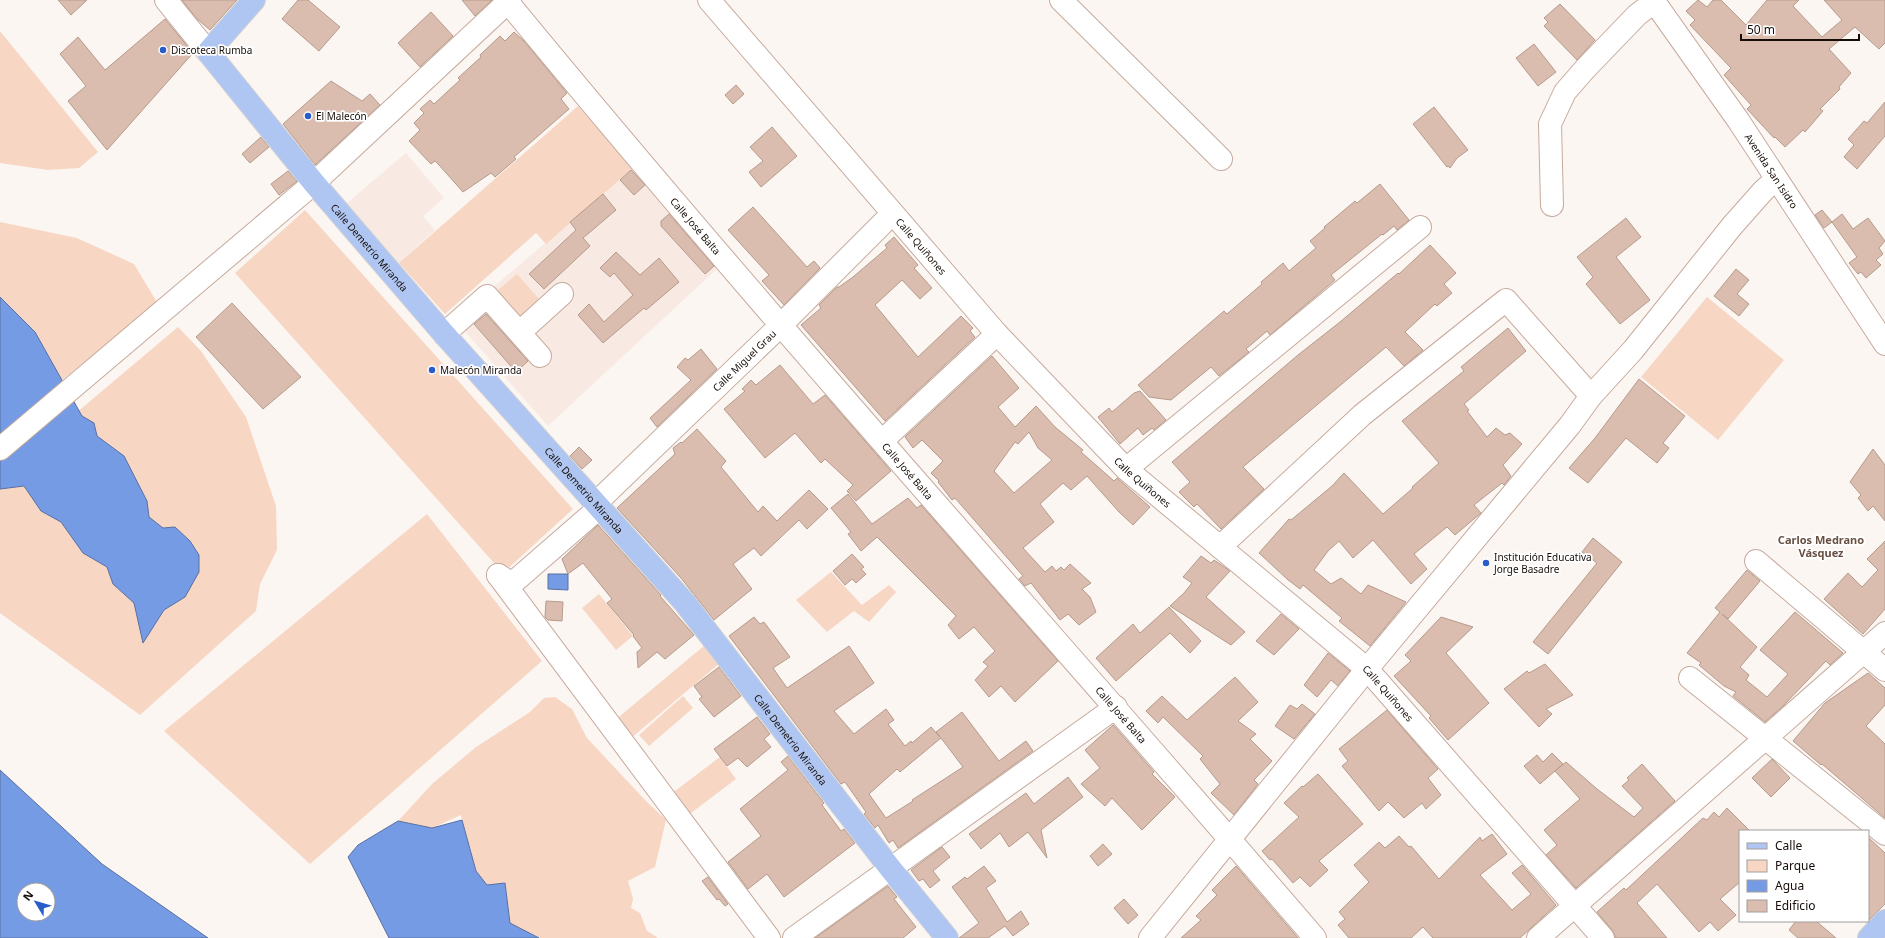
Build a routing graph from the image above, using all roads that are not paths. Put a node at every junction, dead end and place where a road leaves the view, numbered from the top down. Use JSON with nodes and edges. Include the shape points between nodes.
{"nodes":[{"id":1,"x":166,"y":0,"type":"edge"},
{"id":2,"x":254,"y":0,"type":"edge"},
{"id":3,"x":709,"y":0,"type":"edge"},
{"id":4,"x":1061,"y":0,"type":"edge"},
{"id":5,"x":508,"y":1,"type":"edge"},
{"id":6,"x":1654,"y":1,"type":"edge"},
{"id":7,"x":208,"y":52,"type":"junction"},
{"id":8,"x":1221,"y":159,"type":"dead end"},
{"id":9,"x":1776,"y":179,"type":"junction"},
{"id":10,"x":314,"y":184,"type":"junction"},
{"id":11,"x":1552,"y":205,"type":"dead end"},
{"id":12,"x":892,"y":214,"type":"junction"},
{"id":13,"x":1420,"y":227,"type":"dead end"},
{"id":14,"x":562,"y":294,"type":"dead end"},
{"id":15,"x":781,"y":325,"type":"junction"},
{"id":16,"x":520,"y":332,"type":"junction"},
{"id":17,"x":444,"y":334,"type":"junction"},
{"id":18,"x":997,"y":334,"type":"junction"},
{"id":19,"x":1885,"y":344,"type":"edge"},
{"id":20,"x":540,"y":356,"type":"dead end"},
{"id":21,"x":1590,"y":396,"type":"junction"},
{"id":22,"x":882,"y":441,"type":"junction"},
{"id":23,"x":0,"y":449,"type":"edge"},
{"id":24,"x":1126,"y":469,"type":"junction"},
{"id":25,"x":597,"y":506,"type":"junction"},
{"id":26,"x":1220,"y":547,"type":"junction"},
{"id":27,"x":1756,"y":561,"type":"dead end"},
{"id":28,"x":1885,"y":633,"type":"edge"},
{"id":29,"x":1864,"y":652,"type":"junction"},
{"id":30,"x":1367,"y":669,"type":"junction"},
{"id":31,"x":1885,"y":670,"type":"edge"},
{"id":32,"x":1690,"y":678,"type":"dead end"},
{"id":33,"x":1116,"y":707,"type":"junction"},
{"id":34,"x":1765,"y":738,"type":"junction"},
{"id":35,"x":1885,"y":834,"type":"edge"},
{"id":36,"x":1230,"y":838,"type":"junction"},
{"id":37,"x":890,"y":868,"type":"junction"},
{"id":38,"x":1574,"y":906,"type":"junction"},
{"id":39,"x":1885,"y":921,"type":"edge"},
{"id":40,"x":769,"y":938,"type":"edge"},
{"id":41,"x":794,"y":938,"type":"edge"},
{"id":42,"x":947,"y":938,"type":"edge"},
{"id":43,"x":1150,"y":938,"type":"edge"},
{"id":44,"x":1315,"y":938,"type":"edge"},
{"id":45,"x":1538,"y":938,"type":"edge"},
{"id":46,"x":1602,"y":938,"type":"edge"},
{"id":47,"x":1869,"y":938,"type":"edge"}],
"edges":[{"from":1,"to":7,"type":"street"},
{"from":2,"to":7,"type":"main road"},
{"from":3,"to":12,"type":"street","name":"Calle Quiñones"},
{"from":4,"to":8,"type":"street"},
{"from":5,"to":10,"type":"street"},
{"from":5,"to":15,"type":"street","name":"Calle José Balta","via":[[720,256]]},
{"from":6,"to":9,"type":"street","name":"Avenida San Isidro","via":[[1738,120]]},
{"from":6,"to":11,"type":"street","via":[[1584,68],[1565,92],[1550,124]]},
{"from":7,"to":10,"type":"main road","name":"Calle Demetrio Miranda"},
{"from":9,"to":19,"type":"street","name":"Avenida San Isidro"},
{"from":9,"to":21,"type":"street","via":[[1732,226],[1633,350]]},
{"from":10,"to":17,"type":"main road","name":"Calle Demetrio Miranda"},
{"from":10,"to":23,"type":"street"},
{"from":12,"to":15,"type":"street","name":"Calle Miguel Grau"},
{"from":12,"to":18,"type":"street","name":"Calle Quiñones"},
{"from":13,"to":24,"type":"street"},
{"from":14,"to":16,"type":"street"},
{"from":15,"to":22,"type":"street","name":"Calle José Balta"},
{"from":15,"to":25,"type":"street","name":"Calle Miguel Grau"},
{"from":16,"to":17,"type":"street","via":[[487,296]]},
{"from":16,"to":20,"type":"street"},
{"from":17,"to":25,"type":"main road","name":"Calle Demetrio Miranda"},
{"from":18,"to":22,"type":"street"},
{"from":18,"to":24,"type":"street","name":"Calle Quiñones"},
{"from":21,"to":26,"type":"street","via":[[1506,300],[1362,415]]},
{"from":21,"to":30,"type":"street","via":[[1570,425]]},
{"from":22,"to":33,"type":"street","name":"Calle José Balta"},
{"from":24,"to":26,"type":"street","name":"Calle Quiñones"},
{"from":25,"to":37,"type":"main road","name":"Calle Demetrio Miranda","via":[[684,603]]},
{"from":25,"to":40,"type":"street","name":"Calle Miguel Grau","via":[[515,581],[508,581],[498,575]]},
{"from":26,"to":30,"type":"street","name":"Calle Quiñones"},
{"from":27,"to":29,"type":"street"},
{"from":28,"to":29,"type":"street"},
{"from":29,"to":31,"type":"street"},
{"from":29,"to":34,"type":"street"},
{"from":30,"to":36,"type":"street"},
{"from":30,"to":38,"type":"street","name":"Calle Quiñones"},
{"from":32,"to":34,"type":"street"},
{"from":33,"to":36,"type":"street","name":"Calle José Balta"},
{"from":33,"to":37,"type":"street"},
{"from":34,"to":35,"type":"street"},
{"from":34,"to":38,"type":"street"},
{"from":36,"to":43,"type":"street"},
{"from":36,"to":44,"type":"street","name":"Calle José Balta"},
{"from":37,"to":41,"type":"street"},
{"from":37,"to":42,"type":"main road","name":"Calle Demetrio Miranda"},
{"from":38,"to":45,"type":"street"},
{"from":38,"to":46,"type":"street","name":"Calle Quiñones"},
{"from":39,"to":47,"type":"main road"}]}
